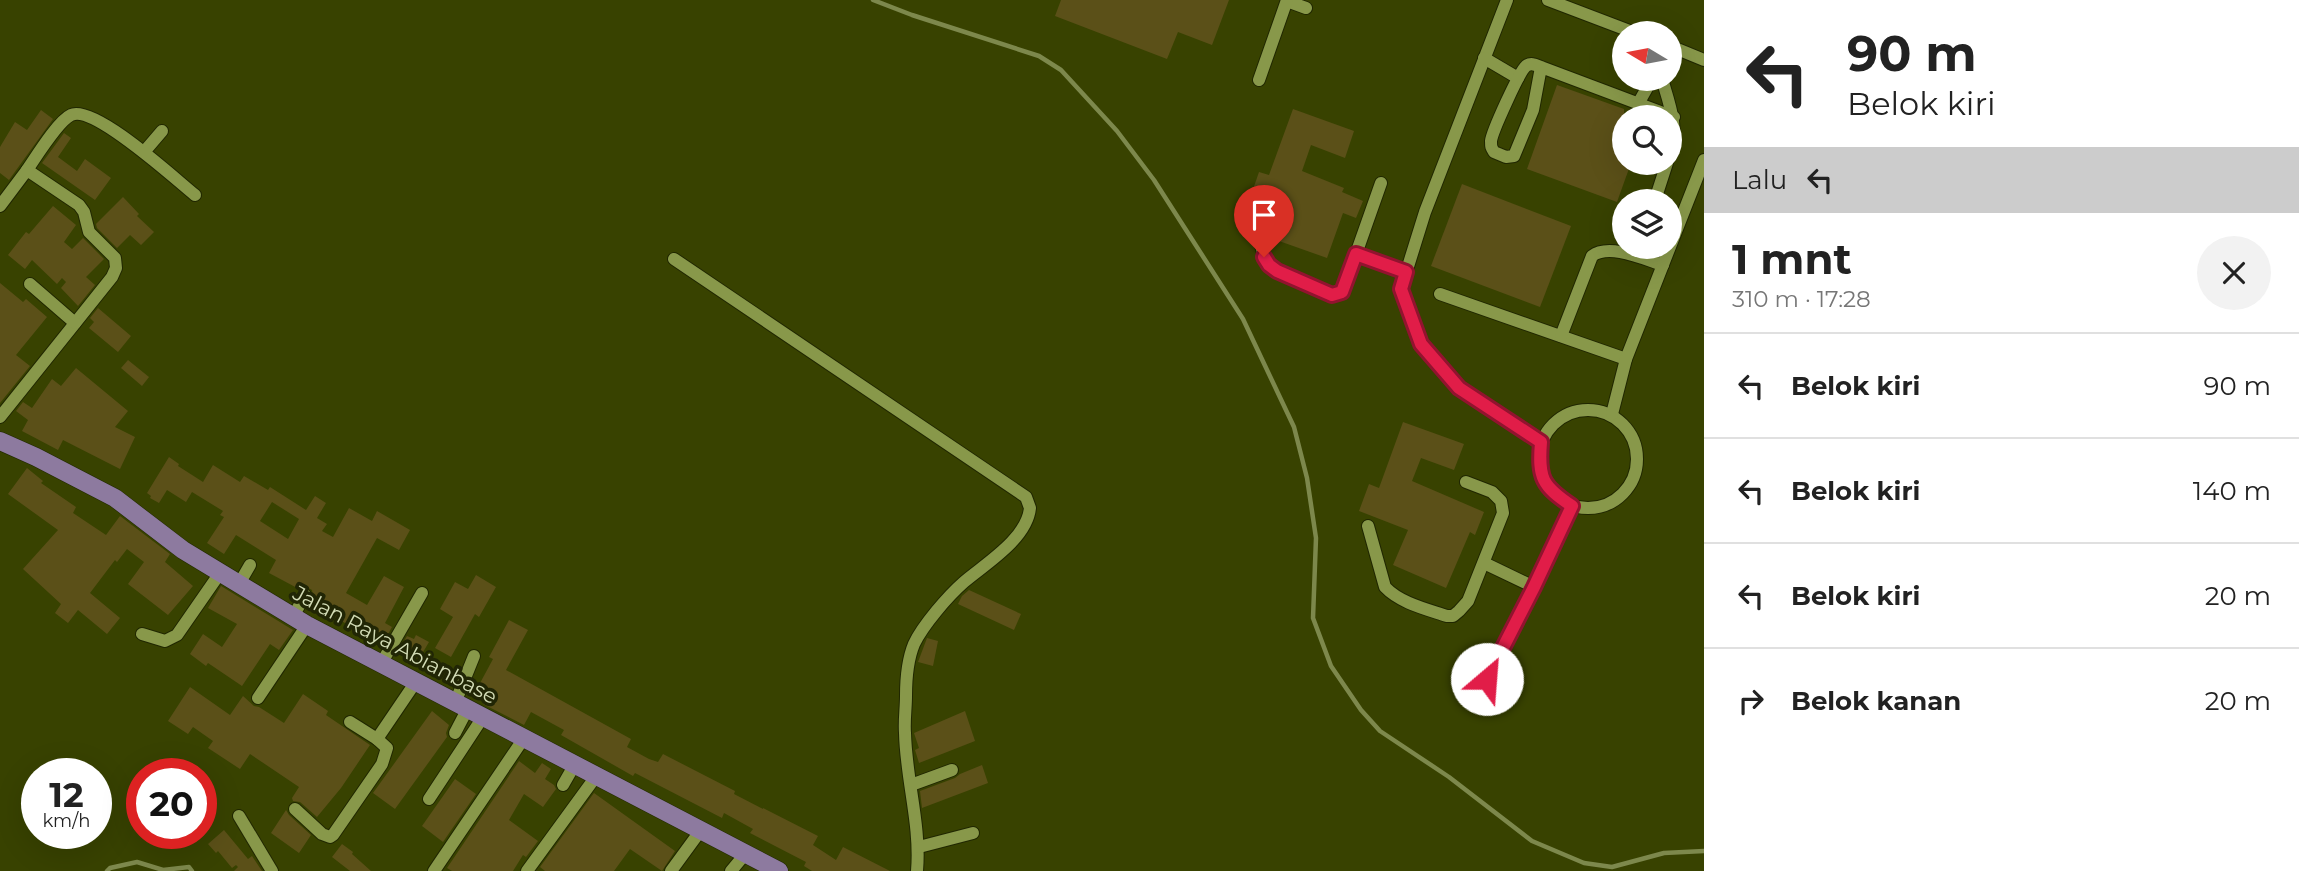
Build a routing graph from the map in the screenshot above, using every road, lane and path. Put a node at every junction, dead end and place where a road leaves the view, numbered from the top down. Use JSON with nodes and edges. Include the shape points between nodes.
{"nodes":[{"id":1,"x":1287,"y":0,"type":"edge"},
{"id":2,"x":1507,"y":0,"type":"edge"},
{"id":3,"x":1548,"y":0,"type":"edge"},
{"id":4,"x":1306,"y":8,"type":"dead end"},
{"id":5,"x":1612,"y":24,"type":"edge"},
{"id":6,"x":1682,"y":51,"type":"edge"},
{"id":7,"x":1484,"y":58,"type":"junction"},
{"id":8,"x":1704,"y":60,"type":"edge"},
{"id":9,"x":1541,"y":66,"type":"junction"},
{"id":10,"x":1518,"y":78,"type":"junction"},
{"id":11,"x":1259,"y":80,"type":"dead end"},
{"id":12,"x":1645,"y":91,"type":"edge"},
{"id":13,"x":1638,"y":104,"type":"joint"},
{"id":14,"x":162,"y":131,"type":"dead end"},
{"id":15,"x":144,"y":152,"type":"junction"},
{"id":16,"x":1704,"y":160,"type":"edge"},
{"id":17,"x":27,"y":170,"type":"junction"},
{"id":18,"x":1381,"y":183,"type":"dead end"},
{"id":19,"x":195,"y":195,"type":"dead end"},
{"id":20,"x":0,"y":206,"type":"edge"},
{"id":21,"x":1256,"y":222,"type":"dead end"},
{"id":22,"x":1356,"y":254,"type":"junction"},
{"id":23,"x":674,"y":259,"type":"dead end"},
{"id":24,"x":1663,"y":265,"type":"junction"},
{"id":25,"x":1406,"y":272,"type":"junction"},
{"id":26,"x":30,"y":284,"type":"dead end"},
{"id":27,"x":1440,"y":294,"type":"dead end"},
{"id":28,"x":75,"y":323,"type":"junction"},
{"id":29,"x":1561,"y":336,"type":"junction"},
{"id":30,"x":1626,"y":359,"type":"junction"},
{"id":31,"x":1612,"y":414,"type":"junction"},
{"id":32,"x":0,"y":417,"type":"edge"},
{"id":33,"x":0,"y":441,"type":"edge"},
{"id":34,"x":1541,"y":442,"type":"junction"},
{"id":35,"x":1466,"y":482,"type":"dead end"},
{"id":36,"x":1572,"y":506,"type":"junction"},
{"id":37,"x":1368,"y":526,"type":"dead end"},
{"id":38,"x":1484,"y":563,"type":"junction"},
{"id":39,"x":250,"y":565,"type":"dead end"},
{"id":40,"x":220,"y":573,"type":"junction"},
{"id":41,"x":239,"y":584,"type":"junction"},
{"id":42,"x":1534,"y":587,"type":"junction"},
{"id":43,"x":422,"y":593,"type":"dead end"},
{"id":44,"x":305,"y":595,"type":"dead end"},
{"id":45,"x":300,"y":621,"type":"junction"},
{"id":46,"x":142,"y":634,"type":"dead end"},
{"id":47,"x":474,"y":656,"type":"dead end"},
{"id":48,"x":381,"y":664,"type":"junction"},
{"id":49,"x":415,"y":683,"type":"junction"},
{"id":50,"x":258,"y":698,"type":"dead end"},
{"id":51,"x":1475,"y":702,"type":"dead end"},
{"id":52,"x":468,"y":710,"type":"junction"},
{"id":53,"x":350,"y":722,"type":"dead end"},
{"id":54,"x":455,"y":733,"type":"dead end"},
{"id":55,"x":524,"y":738,"type":"junction"},
{"id":56,"x":377,"y":740,"type":"junction"},
{"id":57,"x":575,"y":764,"type":"junction"},
{"id":58,"x":951,"y":770,"type":"dead end"},
{"id":59,"x":597,"y":775,"type":"junction"},
{"id":60,"x":563,"y":785,"type":"dead end"},
{"id":61,"x":911,"y":785,"type":"junction"},
{"id":62,"x":429,"y":799,"type":"dead end"},
{"id":63,"x":295,"y":809,"type":"dead end"},
{"id":64,"x":239,"y":817,"type":"dead end"},
{"id":65,"x":701,"y":830,"type":"junction"},
{"id":66,"x":973,"y":833,"type":"dead end"},
{"id":67,"x":919,"y":847,"type":"junction"},
{"id":68,"x":746,"y":853,"type":"junction"},
{"id":69,"x":272,"y":871,"type":"edge"},
{"id":70,"x":434,"y":871,"type":"edge"},
{"id":71,"x":527,"y":871,"type":"edge"},
{"id":72,"x":671,"y":871,"type":"edge"},
{"id":73,"x":731,"y":871,"type":"edge"},
{"id":74,"x":779,"y":871,"type":"edge"},
{"id":75,"x":917,"y":871,"type":"edge"}],
"edges":[{"from":1,"to":4,"type":"street"},
{"from":1,"to":11,"type":"street"},
{"from":2,"to":7,"type":"street"},
{"from":3,"to":5,"type":"street"},
{"from":6,"to":8,"type":"street"},
{"from":7,"to":10,"type":"street"},
{"from":7,"to":25,"type":"street"},
{"from":9,"to":10,"type":"street","via":[[1528,65]]},
{"from":9,"to":10,"type":"street","via":[[1528,127],[1514,156],[1506,158],[1493,152],[1491,139]]},
{"from":9,"to":13,"type":"street"},
{"from":12,"to":13,"type":"street"},
{"from":14,"to":15,"type":"street"},
{"from":15,"to":17,"type":"street","via":[[93,117],[72,114]]},
{"from":15,"to":19,"type":"street"},
{"from":16,"to":24,"type":"street"},
{"from":17,"to":20,"type":"street"},
{"from":17,"to":28,"type":"street","via":[[79,205],[89,232],[115,258],[112,277]]},
{"from":18,"to":22,"type":"street"},
{"from":21,"to":22,"type":"street","via":[[1269,265],[1332,295],[1342,292]]},
{"from":22,"to":25,"type":"street"},
{"from":23,"to":61,"type":"street","via":[[1026,497],[1030,513],[1023,528],[985,568],[941,604],[916,640],[907,672],[905,734]]},
{"from":24,"to":29,"type":"street","via":[[1607,250],[1595,253]]},
{"from":24,"to":30,"type":"street"},
{"from":25,"to":34,"type":"street","via":[[1401,289],[1421,344],[1459,388]]},
{"from":26,"to":28,"type":"street"},
{"from":27,"to":29,"type":"street"},
{"from":28,"to":32,"type":"street"},
{"from":29,"to":30,"type":"street"},
{"from":30,"to":31,"type":"street"},
{"from":31,"to":34,"type":"street","via":[[1584,408],[1558,419]]},
{"from":31,"to":36,"type":"street","via":[[1633,435],[1639,464],[1627,492],[1601,508]]},
{"from":33,"to":40,"type":"main road","name":"Jalan Raya Abianbase","via":[[115,498]]},
{"from":34,"to":36,"type":"street","via":[[1539,468],[1550,492]]},
{"from":35,"to":38,"type":"street","via":[[1492,492],[1501,501],[1503,513]]},
{"from":36,"to":42,"type":"street"},
{"from":37,"to":38,"type":"street","via":[[1391,594],[1447,616],[1468,601]]},
{"from":38,"to":42,"type":"street"},
{"from":39,"to":41,"type":"street"},
{"from":40,"to":41,"type":"main road","name":"Jalan Raya Abianbase"},
{"from":40,"to":46,"type":"street","via":[[177,635],[165,641]]},
{"from":41,"to":45,"type":"main road","name":"Jalan Raya Abianbase"},
{"from":42,"to":51,"type":"street"},
{"from":43,"to":48,"type":"street"},
{"from":44,"to":45,"type":"street"},
{"from":45,"to":48,"type":"main road","name":"Jalan Raya Abianbase"},
{"from":45,"to":50,"type":"street"},
{"from":47,"to":52,"type":"street"},
{"from":48,"to":49,"type":"main road","name":"Jalan Raya Abianbase"},
{"from":49,"to":52,"type":"main road","name":"Jalan Raya Abianbase"},
{"from":49,"to":56,"type":"street"},
{"from":52,"to":54,"type":"street"},
{"from":52,"to":55,"type":"main road","name":"Jalan Raya Abianbase"},
{"from":52,"to":62,"type":"street"},
{"from":53,"to":56,"type":"street"},
{"from":55,"to":57,"type":"main road","name":"Jalan Raya Abianbase"},
{"from":55,"to":70,"type":"street"},
{"from":56,"to":63,"type":"street","via":[[387,748],[382,764],[330,837]]},
{"from":57,"to":59,"type":"main road","name":"Jalan Raya Abianbase"},
{"from":57,"to":60,"type":"street"},
{"from":58,"to":61,"type":"street"},
{"from":59,"to":65,"type":"main road","name":"Jalan Raya Abianbase"},
{"from":59,"to":71,"type":"street"},
{"from":61,"to":67,"type":"street"},
{"from":64,"to":69,"type":"street"},
{"from":65,"to":68,"type":"main road","name":"Jalan Raya Abianbase"},
{"from":65,"to":72,"type":"street"},
{"from":66,"to":67,"type":"street"},
{"from":67,"to":75,"type":"street"},
{"from":68,"to":73,"type":"street"},
{"from":68,"to":74,"type":"main road","name":"Jalan Raya Abianbase"}]}
